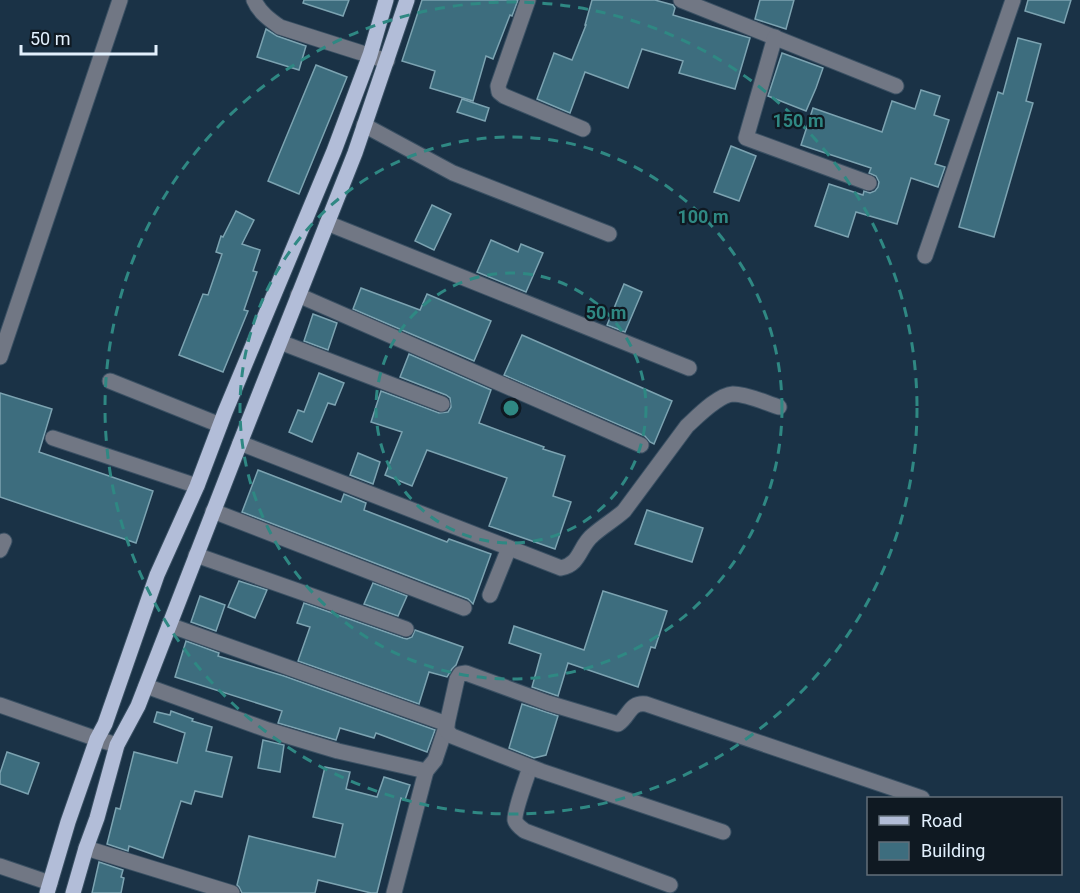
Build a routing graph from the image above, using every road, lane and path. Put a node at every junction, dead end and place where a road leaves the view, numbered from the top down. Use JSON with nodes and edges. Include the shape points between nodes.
{"nodes":[{"id":1,"x":120,"y":0,"type":"edge"},
{"id":2,"x":254,"y":0,"type":"edge"},
{"id":3,"x":386,"y":0,"type":"edge"},
{"id":4,"x":407,"y":0,"type":"edge"},
{"id":5,"x":528,"y":0,"type":"edge"},
{"id":6,"x":681,"y":0,"type":"edge"},
{"id":7,"x":1013,"y":0,"type":"edge"},
{"id":8,"x":775,"y":37,"type":"junction"},
{"id":9,"x":370,"y":55,"type":"junction"},
{"id":10,"x":387,"y":61,"type":"junction"},
{"id":11,"x":896,"y":86,"type":"dead end"},
{"id":12,"x":364,"y":125,"type":"junction"},
{"id":13,"x":583,"y":129,"type":"dead end"},
{"id":14,"x":869,"y":183,"type":"dead end"},
{"id":15,"x":327,"y":223,"type":"junction"},
{"id":16,"x":609,"y":234,"type":"dead end"},
{"id":17,"x":925,"y":256,"type":"dead end"},
{"id":18,"x":298,"y":295,"type":"junction"},
{"id":19,"x":280,"y":342,"type":"junction"},
{"id":20,"x":0,"y":357,"type":"edge"},
{"id":21,"x":689,"y":368,"type":"dead end"},
{"id":22,"x":110,"y":381,"type":"dead end"},
{"id":23,"x":442,"y":404,"type":"dead end"},
{"id":24,"x":779,"y":407,"type":"dead end"},
{"id":25,"x":220,"y":425,"type":"junction"},
{"id":26,"x":53,"y":438,"type":"dead end"},
{"id":27,"x":240,"y":443,"type":"junction"},
{"id":28,"x":641,"y":445,"type":"dead end"},
{"id":29,"x":197,"y":486,"type":"junction"},
{"id":30,"x":213,"y":511,"type":"junction"},
{"id":31,"x":509,"y":548,"type":"junction"},
{"id":32,"x":196,"y":555,"type":"junction"},
{"id":33,"x":490,"y":595,"type":"dead end"},
{"id":34,"x":464,"y":608,"type":"dead end"},
{"id":35,"x":169,"y":625,"type":"junction"},
{"id":36,"x":406,"y":629,"type":"dead end"},
{"id":37,"x":146,"y":686,"type":"junction"},
{"id":38,"x":0,"y":705,"type":"edge"},
{"id":39,"x":447,"y":724,"type":"junction"},
{"id":40,"x":97,"y":739,"type":"junction"},
{"id":41,"x":117,"y":745,"type":"junction"},
{"id":42,"x":530,"y":766,"type":"junction"},
{"id":43,"x":426,"y":771,"type":"junction"},
{"id":44,"x":919,"y":797,"type":"edge"},
{"id":45,"x":723,"y":832,"type":"dead end"},
{"id":46,"x":86,"y":848,"type":"junction"},
{"id":47,"x":0,"y":866,"type":"edge"},
{"id":48,"x":670,"y":885,"type":"dead end"},
{"id":49,"x":49,"y":888,"type":"edge"},
{"id":50,"x":74,"y":893,"type":"edge"},
{"id":51,"x":232,"y":893,"type":"edge"},
{"id":52,"x":394,"y":893,"type":"edge"}],
"edges":[{"from":1,"to":20,"type":"street"},
{"from":2,"to":9,"type":"street","via":[[267,18],[280,27]]},
{"from":3,"to":9,"type":"main road"},
{"from":4,"to":10,"type":"main road"},
{"from":5,"to":13,"type":"street","via":[[499,92]]},
{"from":6,"to":8,"type":"street"},
{"from":7,"to":17,"type":"street"},
{"from":8,"to":11,"type":"street"},
{"from":8,"to":14,"type":"street","via":[[746,138]]},
{"from":9,"to":10,"type":"street"},
{"from":9,"to":25,"type":"main road"},
{"from":10,"to":12,"type":"main road"},
{"from":12,"to":15,"type":"main road"},
{"from":12,"to":16,"type":"street","via":[[453,173]]},
{"from":15,"to":18,"type":"main road"},
{"from":15,"to":21,"type":"street"},
{"from":18,"to":19,"type":"main road"},
{"from":18,"to":28,"type":"street"},
{"from":19,"to":23,"type":"street"},
{"from":19,"to":27,"type":"main road"},
{"from":22,"to":25,"type":"street"},
{"from":24,"to":31,"type":"street","via":[[733,394],[714,403],[687,426],[624,511],[590,537],[568,567],[561,568]]},
{"from":25,"to":29,"type":"main road"},
{"from":26,"to":29,"type":"street"},
{"from":27,"to":30,"type":"main road"},
{"from":27,"to":31,"type":"street"},
{"from":29,"to":40,"type":"main road","via":[[157,575]]},
{"from":30,"to":32,"type":"main road"},
{"from":30,"to":34,"type":"street"},
{"from":31,"to":33,"type":"street"},
{"from":32,"to":35,"type":"main road"},
{"from":32,"to":36,"type":"street"},
{"from":35,"to":37,"type":"main road"},
{"from":35,"to":39,"type":"street"},
{"from":37,"to":41,"type":"main road"},
{"from":37,"to":43,"type":"street","via":[[268,730]]},
{"from":38,"to":40,"type":"street"},
{"from":39,"to":42,"type":"street","via":[[452,736]]},
{"from":39,"to":43,"type":"street","via":[[435,760]]},
{"from":39,"to":44,"type":"street","via":[[457,679],[466,673],[618,724],[633,705],[646,704]]},
{"from":40,"to":41,"type":"street"},
{"from":40,"to":49,"type":"main road"},
{"from":41,"to":46,"type":"main road"},
{"from":42,"to":45,"type":"street"},
{"from":42,"to":48,"type":"street","via":[[516,813],[519,827]]},
{"from":43,"to":52,"type":"street"},
{"from":46,"to":50,"type":"main road"},
{"from":46,"to":51,"type":"street"},
{"from":47,"to":49,"type":"street"}]}
